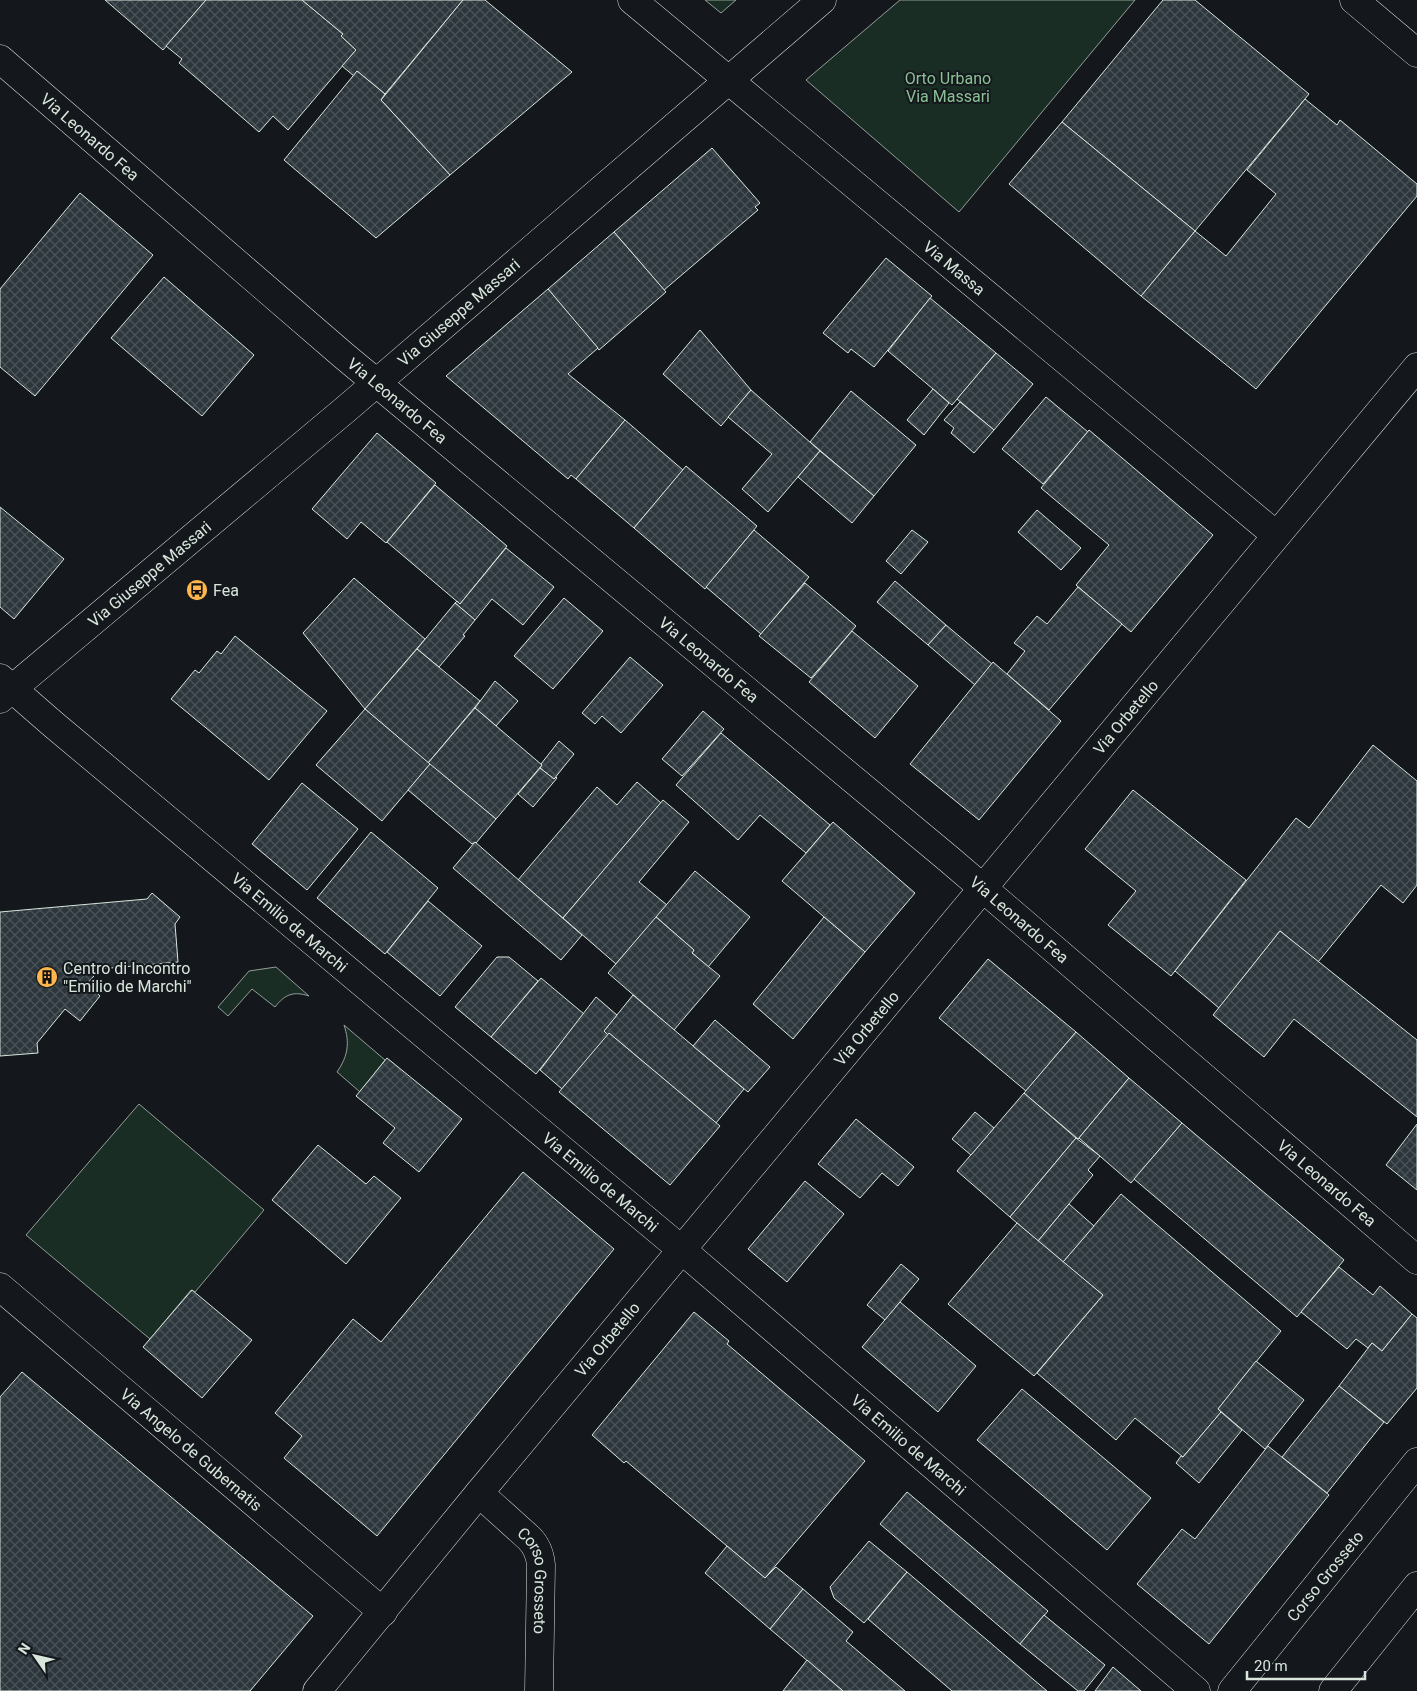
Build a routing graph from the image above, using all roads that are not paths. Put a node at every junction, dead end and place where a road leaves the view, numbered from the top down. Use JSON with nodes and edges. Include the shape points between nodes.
{"nodes":[{"id":1,"x":632,"y":0,"type":"edge"},
{"id":2,"x":822,"y":0,"type":"edge"},
{"id":3,"x":1354,"y":0,"type":"edge"},
{"id":4,"x":1417,"y":52,"type":"edge"},
{"id":5,"x":0,"y":59,"type":"edge"},
{"id":6,"x":729,"y":80,"type":"junction"},
{"id":7,"x":1417,"y":367,"type":"edge"},
{"id":8,"x":376,"y":383,"type":"junction"},
{"id":9,"x":1276,"y":535,"type":"junction"},
{"id":10,"x":4,"y":688,"type":"edge"},
{"id":11,"x":983,"y":888,"type":"junction"},
{"id":12,"x":682,"y":1250,"type":"junction"},
{"id":13,"x":1417,"y":1260,"type":"edge"},
{"id":14,"x":0,"y":1286,"type":"edge"},
{"id":15,"x":1417,"y":1462,"type":"edge"},
{"id":16,"x":478,"y":1493,"type":"junction"},
{"id":17,"x":1417,"y":1586,"type":"edge"},
{"id":18,"x":383,"y":1612,"type":"junction"},
{"id":19,"x":318,"y":1691,"type":"edge"},
{"id":20,"x":539,"y":1691,"type":"edge"},
{"id":21,"x":1196,"y":1691,"type":"edge"},
{"id":22,"x":1232,"y":1691,"type":"edge"},
{"id":23,"x":1333,"y":1691,"type":"edge"}],
"edges":[{"from":1,"to":6,"type":"street","name":"Via Massa"},
{"from":2,"to":6,"type":"street","name":"Via Giuseppe Massari"},
{"from":3,"to":4,"type":"street"},
{"from":5,"to":8,"type":"street","name":"Via Leonardo Fea"},
{"from":6,"to":8,"type":"street","name":"Via Giuseppe Massari"},
{"from":6,"to":9,"type":"street","name":"Via Massa"},
{"from":7,"to":9,"type":"street","name":"Via Orbetello"},
{"from":8,"to":10,"type":"street","name":"Via Giuseppe Massari"},
{"from":8,"to":11,"type":"street","name":"Via Leonardo Fea"},
{"from":9,"to":11,"type":"street","name":"Via Orbetello"},
{"from":10,"to":12,"type":"street","name":"Via Emilio de Marchi"},
{"from":11,"to":12,"type":"street","name":"Via Orbetello"},
{"from":11,"to":13,"type":"street","name":"Via Leonardo Fea"},
{"from":12,"to":16,"type":"street","name":"Via Orbetello"},
{"from":12,"to":21,"type":"street","name":"Via Emilio de Marchi"},
{"from":14,"to":18,"type":"street","name":"Via Angelo de Gubernatis"},
{"from":15,"to":22,"type":"street","name":"Corso Grosseto"},
{"from":16,"to":18,"type":"street","name":"Via Orbetello"},
{"from":16,"to":20,"type":"street","name":"Corso Grosseto","via":[[529,1538],[540,1555]]},
{"from":17,"to":23,"type":"street"},
{"from":18,"to":19,"type":"street","name":"Via Orbetello"}]}
